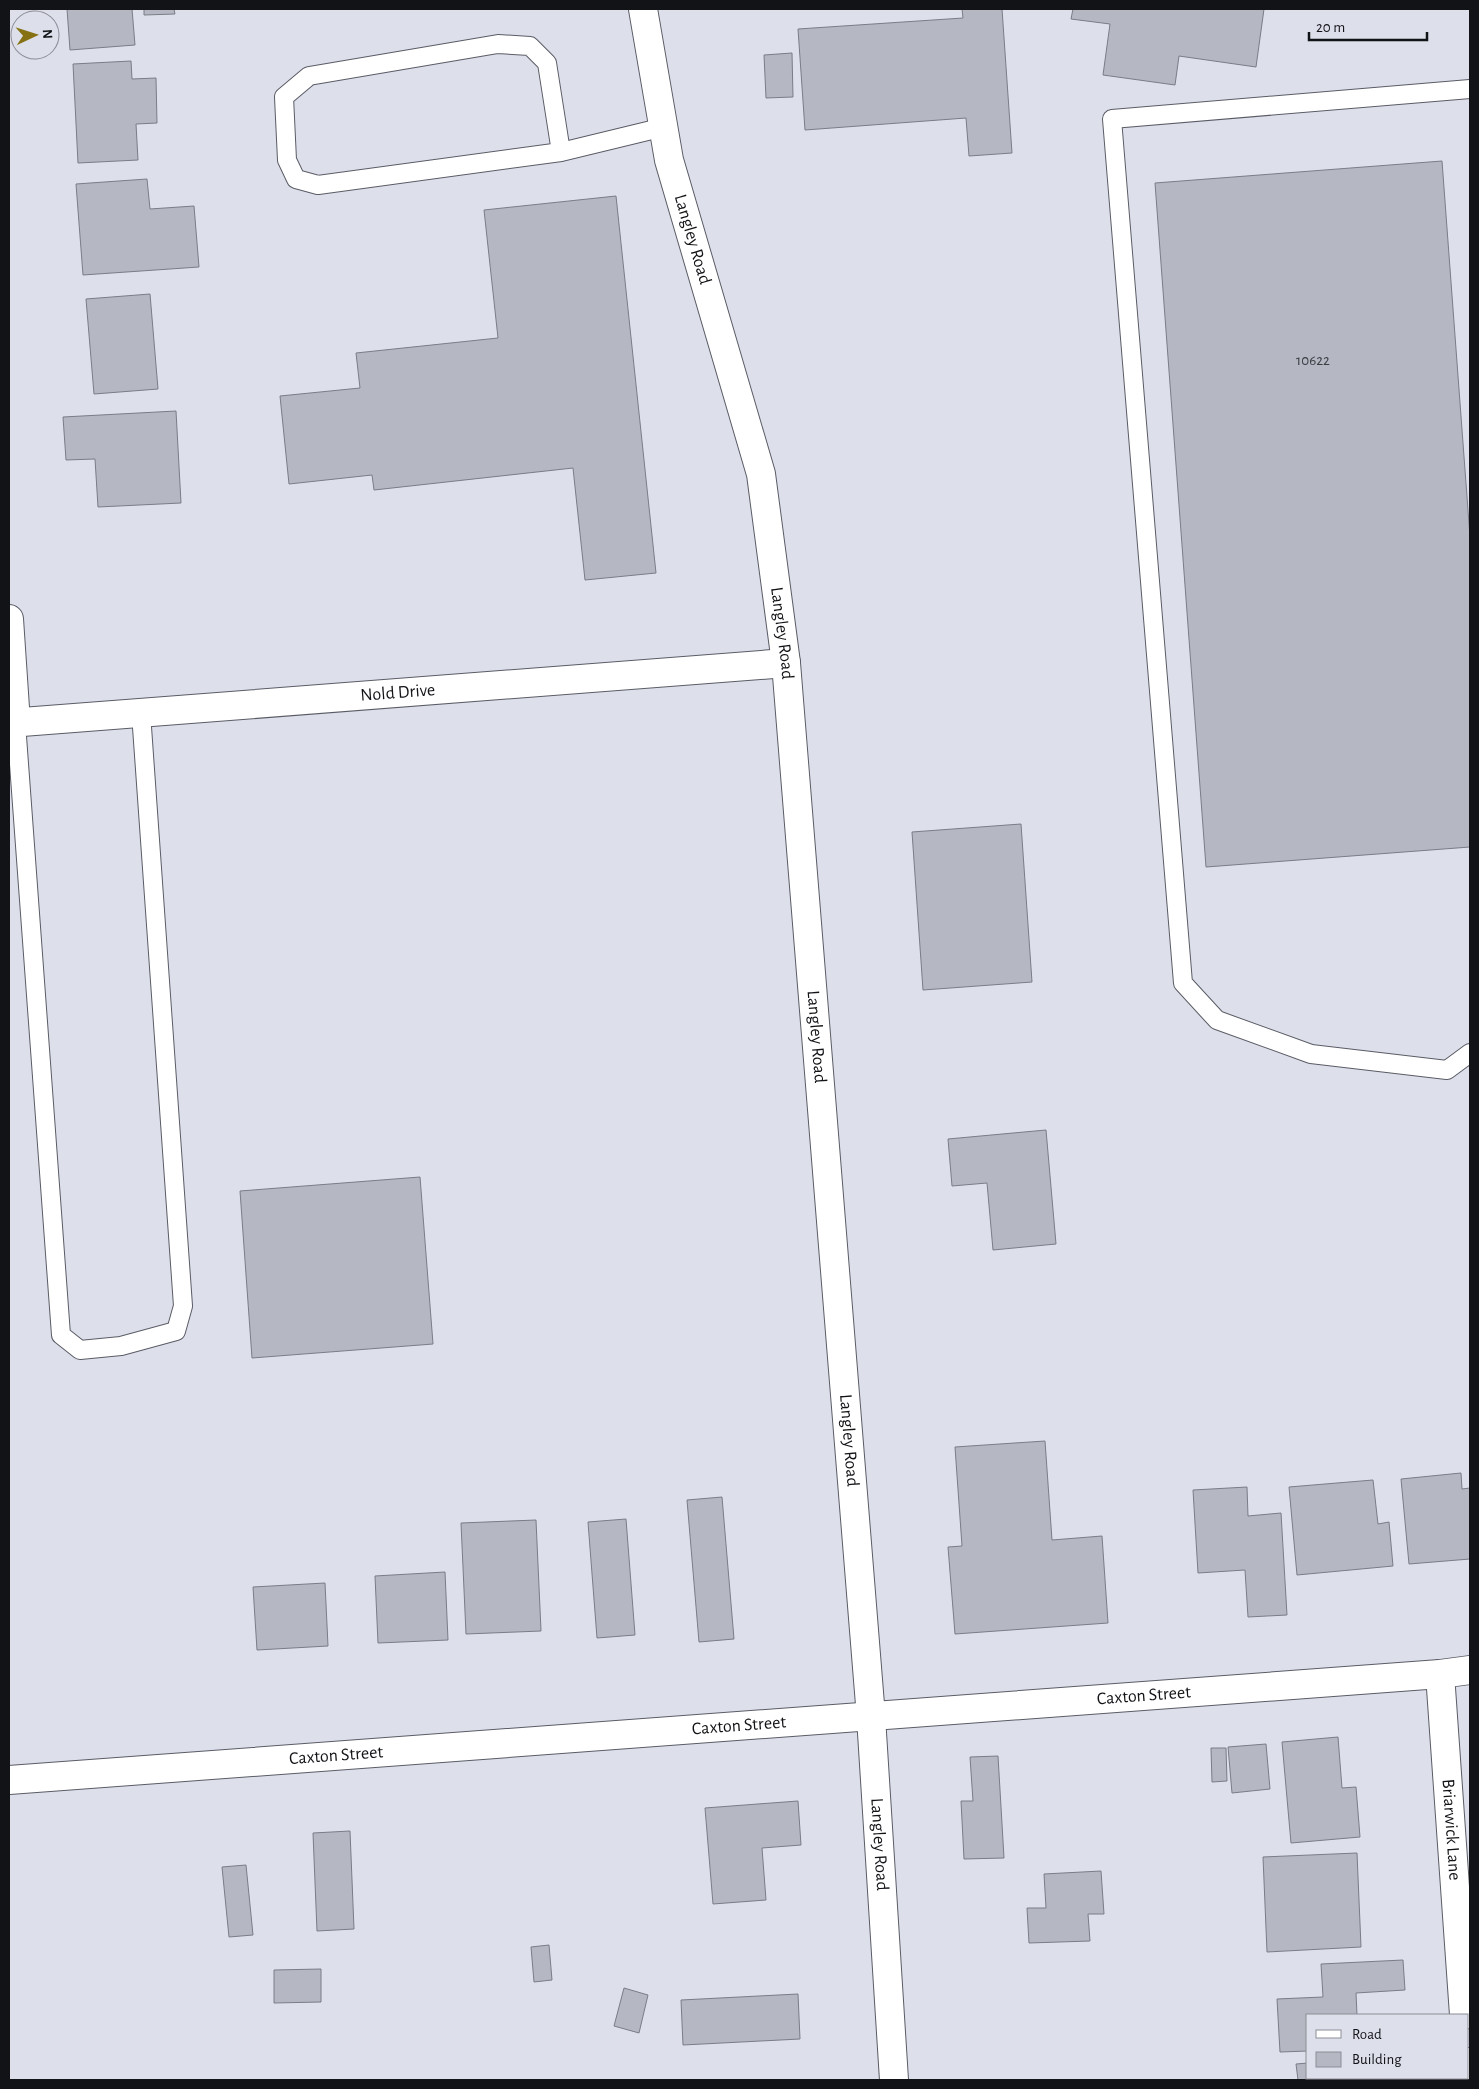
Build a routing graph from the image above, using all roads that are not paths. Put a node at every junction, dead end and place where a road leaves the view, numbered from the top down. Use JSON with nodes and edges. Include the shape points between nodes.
{"nodes":[{"id":1,"x":644,"y":9,"type":"edge"},
{"id":2,"x":1470,"y":89,"type":"edge"},
{"id":3,"x":664,"y":128,"type":"junction"},
{"id":4,"x":561,"y":152,"type":"junction"},
{"id":5,"x":9,"y":619,"type":"edge"},
{"id":6,"x":786,"y":663,"type":"junction"},
{"id":7,"x":141,"y":713,"type":"junction"},
{"id":8,"x":12,"y":723,"type":"edge"},
{"id":9,"x":1470,"y":1053,"type":"edge"},
{"id":10,"x":1470,"y":1670,"type":"edge"},
{"id":11,"x":1440,"y":1674,"type":"junction"},
{"id":12,"x":871,"y":1717,"type":"junction"},
{"id":13,"x":9,"y":1780,"type":"edge"},
{"id":14,"x":1464,"y":2014,"type":"edge"},
{"id":15,"x":894,"y":2080,"type":"edge"}],
"edges":[{"from":1,"to":3,"type":"street","name":"Langley Road"},
{"from":2,"to":9,"type":"lane","via":[[1112,119],[1183,983],[1217,1020],[1311,1054],[1447,1070]]},
{"from":3,"to":4,"type":"lane"},
{"from":3,"to":6,"type":"street","name":"Langley Road","via":[[669,160],[762,474]]},
{"from":4,"to":4,"type":"lane","via":[[318,185],[296,179],[287,160],[284,97],[309,76],[498,44],[530,46],[547,63]]},
{"from":5,"to":8,"type":"street"},
{"from":6,"to":7,"type":"street","name":"Nold Drive"},
{"from":6,"to":12,"type":"street","name":"Langley Road"},
{"from":7,"to":8,"type":"street","name":"Nold Drive"},
{"from":7,"to":8,"type":"lane","via":[[183,1306],[176,1331],[121,1346],[80,1350],[61,1335]]},
{"from":10,"to":11,"type":"street","name":"Caxton Street"},
{"from":11,"to":12,"type":"street","name":"Caxton Street"},
{"from":11,"to":14,"type":"street","name":"Briarwick Lane"},
{"from":12,"to":13,"type":"street","name":"Caxton Street"},
{"from":12,"to":15,"type":"street","name":"Langley Road"}]}
